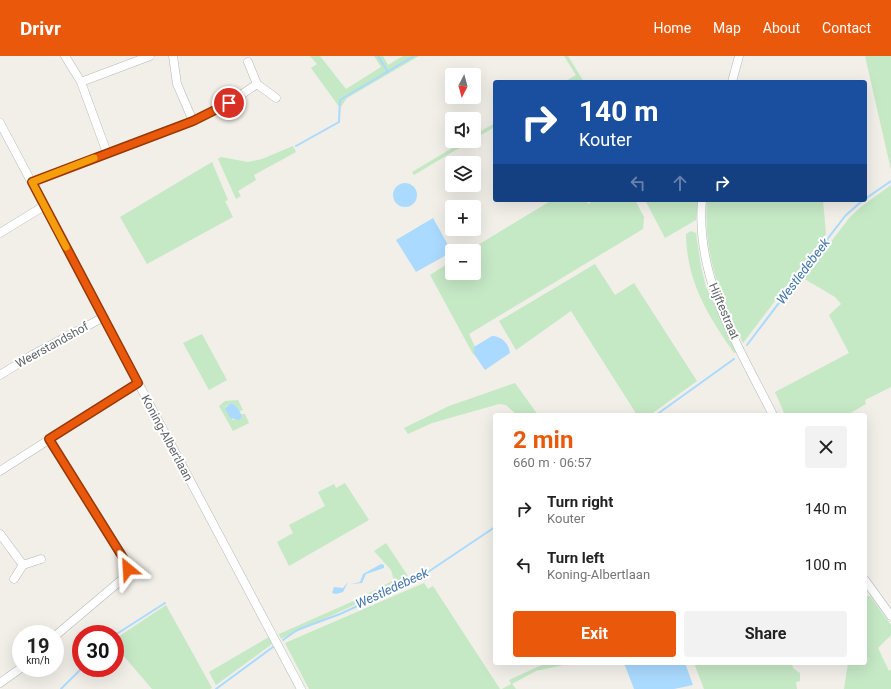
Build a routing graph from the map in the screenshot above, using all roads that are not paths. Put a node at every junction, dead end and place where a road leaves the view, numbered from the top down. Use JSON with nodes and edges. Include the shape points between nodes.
{"nodes":[{"id":1,"x":65,"y":56,"type":"edge"},
{"id":2,"x":150,"y":56,"type":"edge"},
{"id":3,"x":173,"y":56,"type":"edge"},
{"id":4,"x":739,"y":56,"type":"edge"},
{"id":5,"x":248,"y":62,"type":"dead end"},
{"id":6,"x":733,"y":80,"type":"edge"},
{"id":7,"x":81,"y":82,"type":"junction"},
{"id":8,"x":257,"y":84,"type":"junction"},
{"id":9,"x":276,"y":98,"type":"dead end"},
{"id":10,"x":193,"y":121,"type":"junction"},
{"id":11,"x":0,"y":123,"type":"edge"},
{"id":12,"x":107,"y":153,"type":"junction"},
{"id":13,"x":32,"y":182,"type":"junction"},
{"id":14,"x":702,"y":202,"type":"edge"},
{"id":15,"x":44,"y":206,"type":"junction"},
{"id":16,"x":0,"y":233,"type":"edge"},
{"id":17,"x":104,"y":317,"type":"junction"},
{"id":18,"x":0,"y":375,"type":"edge"},
{"id":19,"x":138,"y":383,"type":"junction"},
{"id":20,"x":773,"y":413,"type":"edge"},
{"id":21,"x":49,"y":439,"type":"junction"},
{"id":22,"x":0,"y":471,"type":"edge"},
{"id":23,"x":0,"y":534,"type":"edge"},
{"id":24,"x":41,"y":559,"type":"dead end"},
{"id":25,"x":23,"y":565,"type":"junction"},
{"id":26,"x":14,"y":579,"type":"dead end"},
{"id":27,"x":867,"y":583,"type":"edge"},
{"id":28,"x":891,"y":616,"type":"edge"},
{"id":29,"x":64,"y":628,"type":"edge"},
{"id":30,"x":12,"y":674,"type":"edge"},
{"id":31,"x":0,"y":683,"type":"edge"},
{"id":32,"x":301,"y":689,"type":"edge"}],
"edges":[{"from":1,"to":7,"type":"street"},
{"from":2,"to":7,"type":"street"},
{"from":3,"to":10,"type":"street","via":[[177,84]]},
{"from":4,"to":6,"type":"street"},
{"from":5,"to":8,"type":"street"},
{"from":7,"to":12,"type":"street"},
{"from":8,"to":9,"type":"street"},
{"from":8,"to":10,"type":"street","via":[[229,103]]},
{"from":10,"to":12,"type":"street"},
{"from":11,"to":13,"type":"street","name":"Koning-Albertlaan"},
{"from":12,"to":13,"type":"street"},
{"from":13,"to":15,"type":"street","name":"Koning-Albertlaan"},
{"from":14,"to":20,"type":"street","name":"Hijftestraat","via":[[703,242],[712,287]]},
{"from":15,"to":16,"type":"street"},
{"from":15,"to":17,"type":"street","name":"Koning-Albertlaan"},
{"from":17,"to":18,"type":"street","name":"Weerstandshof"},
{"from":17,"to":19,"type":"street","name":"Koning-Albertlaan"},
{"from":19,"to":21,"type":"street"},
{"from":19,"to":32,"type":"street","name":"Koning-Albertlaan"},
{"from":21,"to":22,"type":"street"},
{"from":21,"to":29,"type":"street","via":[[128,569],[126,576]]},
{"from":23,"to":25,"type":"street"},
{"from":24,"to":25,"type":"street"},
{"from":25,"to":26,"type":"street"},
{"from":27,"to":28,"type":"street"},
{"from":30,"to":31,"type":"street"}]}
